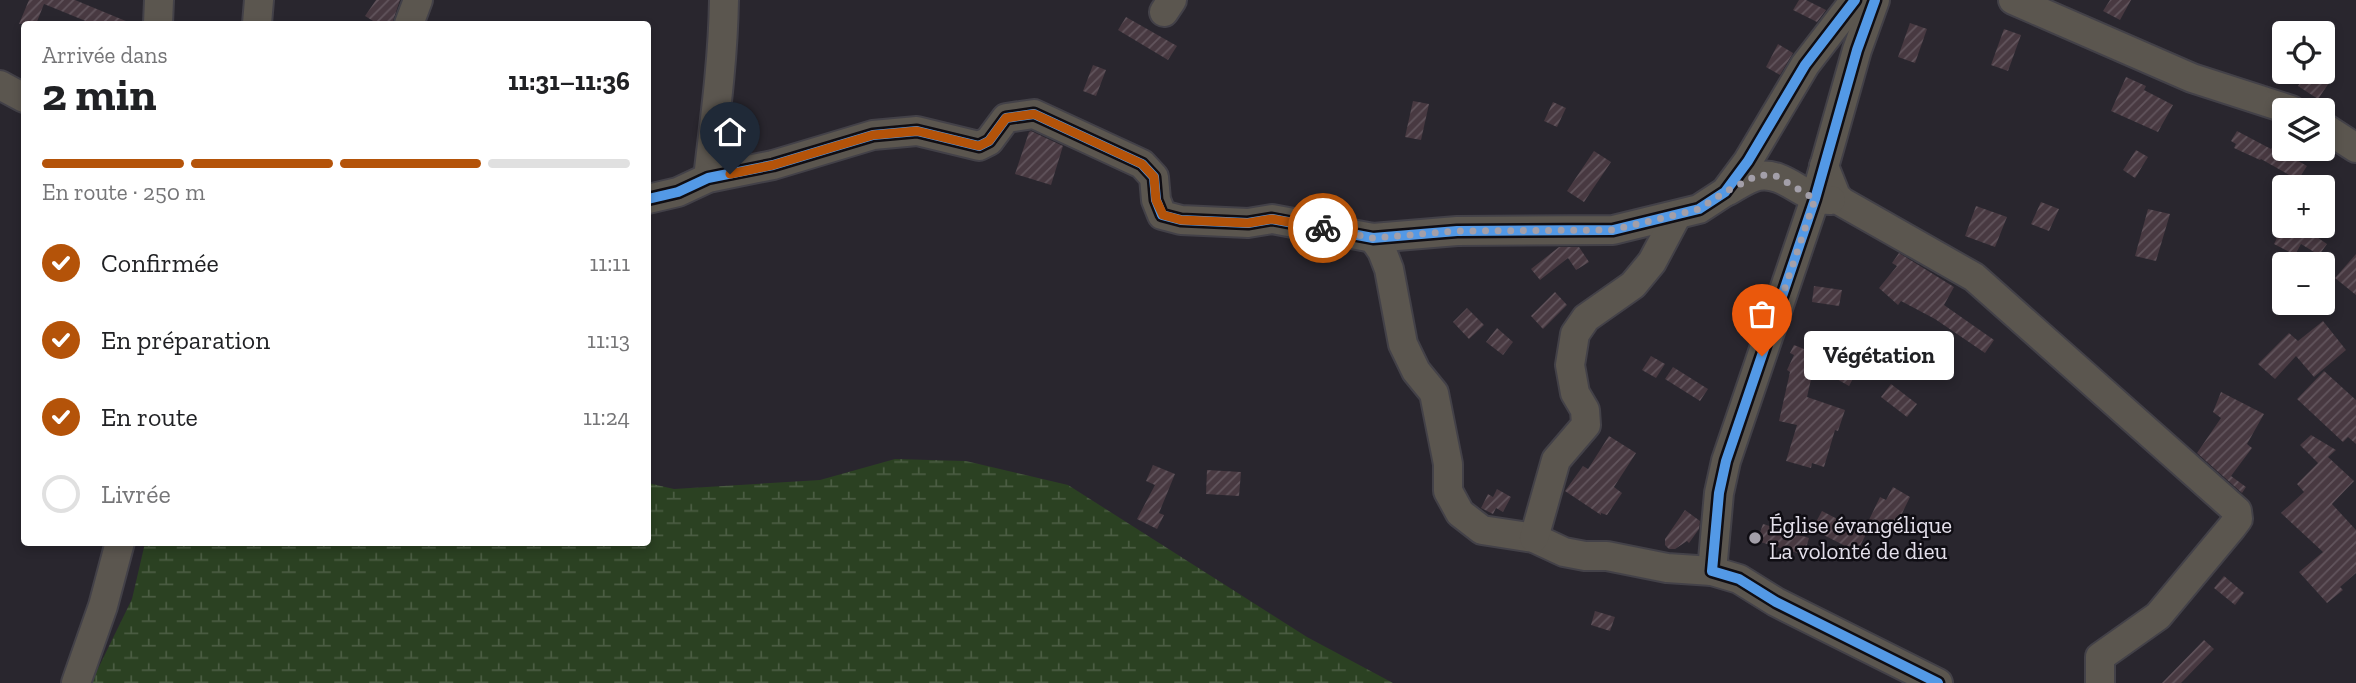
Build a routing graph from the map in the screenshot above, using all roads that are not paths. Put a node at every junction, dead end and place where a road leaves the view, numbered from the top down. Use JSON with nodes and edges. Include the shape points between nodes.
{"nodes":[{"id":1,"x":159,"y":0,"type":"edge"},
{"id":2,"x":259,"y":0,"type":"edge"},
{"id":3,"x":418,"y":0,"type":"edge"},
{"id":4,"x":724,"y":0,"type":"edge"},
{"id":5,"x":1855,"y":0,"type":"edge"},
{"id":6,"x":1875,"y":0,"type":"edge"},
{"id":7,"x":2013,"y":0,"type":"edge"},
{"id":8,"x":158,"y":21,"type":"edge"},
{"id":9,"x":257,"y":21,"type":"edge"},
{"id":10,"x":410,"y":21,"type":"edge"},
{"id":11,"x":0,"y":85,"type":"edge"},
{"id":12,"x":21,"y":96,"type":"edge"},
{"id":13,"x":2272,"y":104,"type":"edge"},
{"id":14,"x":2335,"y":134,"type":"edge"},
{"id":15,"x":2356,"y":148,"type":"edge"},
{"id":16,"x":708,"y":178,"type":"junction"},
{"id":17,"x":1725,"y":192,"type":"junction"},
{"id":18,"x":651,"y":198,"type":"edge"},
{"id":19,"x":1826,"y":198,"type":"junction"},
{"id":20,"x":1677,"y":215,"type":"junction"},
{"id":21,"x":1373,"y":238,"type":"junction"},
{"id":22,"x":1534,"y":538,"type":"junction"},
{"id":23,"x":119,"y":546,"type":"edge"},
{"id":24,"x":1712,"y":571,"type":"junction"},
{"id":25,"x":76,"y":683,"type":"edge"},
{"id":26,"x":1938,"y":683,"type":"edge"},
{"id":27,"x":2100,"y":683,"type":"edge"}],
"edges":[{"from":1,"to":8,"type":"street"},
{"from":2,"to":9,"type":"street"},
{"from":3,"to":10,"type":"street"},
{"from":4,"to":16,"type":"street","via":[[723,51]]},
{"from":5,"to":17,"type":"street","via":[[1805,65]]},
{"from":6,"to":19,"type":"street","via":[[1824,166]]},
{"from":7,"to":13,"type":"street","via":[[2192,78]]},
{"from":11,"to":12,"type":"street"},
{"from":14,"to":15,"type":"street"},
{"from":16,"to":18,"type":"street"},
{"from":16,"to":21,"type":"street","via":[[773,165],[873,135],[917,131],[979,146],[989,141],[1006,118],[1034,114],[1142,164],[1154,177],[1163,215],[1248,223],[1272,219]]},
{"from":17,"to":19,"type":"street","via":[[1754,177],[1776,176]]},
{"from":17,"to":20,"type":"street","via":[[1699,209]]},
{"from":19,"to":24,"type":"street","via":[[1726,461]]},
{"from":19,"to":27,"type":"street","via":[[1842,202],[1974,277],[2237,511],[2238,519],[2158,617],[2100,657]]},
{"from":20,"to":21,"type":"street","via":[[1613,230],[1457,231]]},
{"from":20,"to":22,"type":"street","via":[[1652,262],[1633,285],[1586,318],[1575,334],[1570,365],[1586,425],[1556,460]]},
{"from":21,"to":22,"type":"street","via":[[1389,269],[1408,357],[1434,393],[1448,464],[1448,491],[1460,513],[1482,530]]},
{"from":22,"to":24,"type":"street","via":[[1585,556]]},
{"from":23,"to":25,"type":"street"},
{"from":24,"to":26,"type":"street","via":[[1739,579]]}]}
